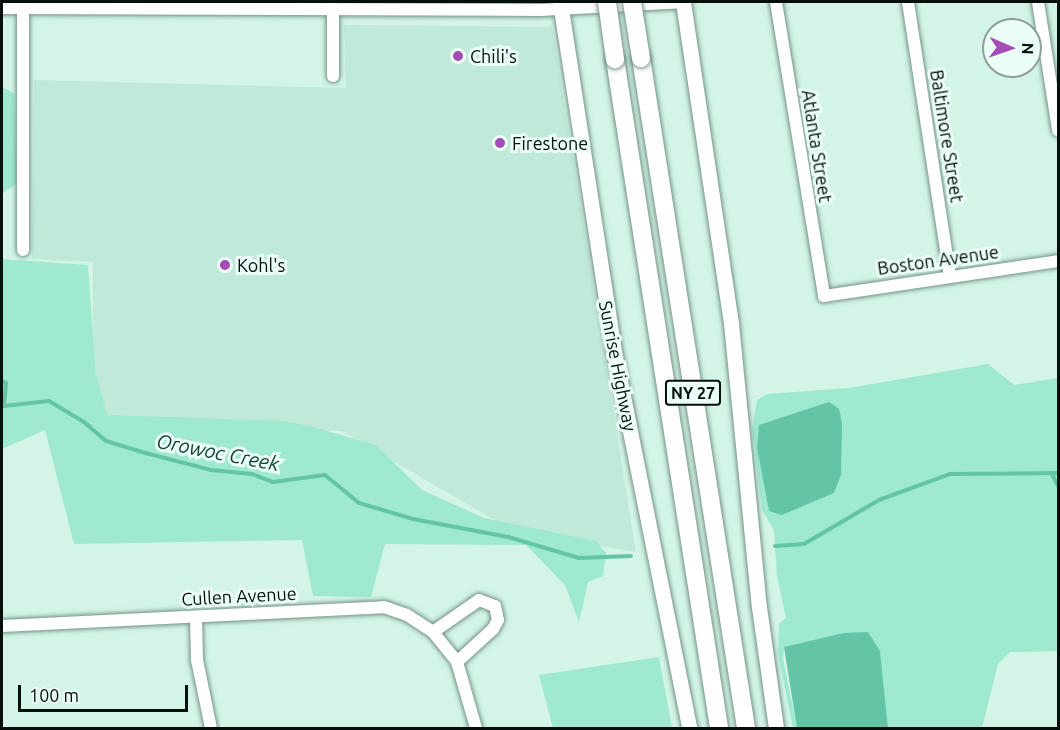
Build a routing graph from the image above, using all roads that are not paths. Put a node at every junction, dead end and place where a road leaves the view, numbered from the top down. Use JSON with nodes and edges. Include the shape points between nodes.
{"nodes":[{"id":1,"x":607,"y":2,"type":"edge"},
{"id":2,"x":632,"y":2,"type":"edge"},
{"id":3,"x":684,"y":2,"type":"edge"},
{"id":4,"x":776,"y":2,"type":"edge"},
{"id":5,"x":908,"y":2,"type":"edge"},
{"id":6,"x":1038,"y":2,"type":"edge"},
{"id":7,"x":111,"y":4,"type":"edge"},
{"id":8,"x":561,"y":5,"type":"edge"},
{"id":9,"x":2,"y":8,"type":"edge"},
{"id":10,"x":23,"y":8,"type":"junction"},
{"id":11,"x":333,"y":8,"type":"junction"},
{"id":12,"x":333,"y":76,"type":"dead end"},
{"id":13,"x":1059,"y":130,"type":"edge"},
{"id":14,"x":23,"y":250,"type":"dead end"},
{"id":15,"x":1059,"y":261,"type":"edge"},
{"id":16,"x":950,"y":276,"type":"junction"},
{"id":17,"x":824,"y":296,"type":"joint"},
{"id":18,"x":196,"y":617,"type":"junction"},
{"id":19,"x":2,"y":626,"type":"edge"},
{"id":20,"x":433,"y":632,"type":"junction"},
{"id":21,"x":457,"y":662,"type":"junction"},
{"id":22,"x":211,"y":729,"type":"edge"},
{"id":23,"x":476,"y":729,"type":"edge"},
{"id":24,"x":689,"y":729,"type":"edge"},
{"id":25,"x":719,"y":729,"type":"edge"},
{"id":26,"x":746,"y":729,"type":"edge"},
{"id":27,"x":776,"y":729,"type":"edge"}],
"edges":[{"from":1,"to":25,"type":"highway","number":"NY 27","bridge":true},
{"from":2,"to":26,"type":"highway","number":"NY 27","bridge":true},
{"from":3,"to":8,"type":"street"},
{"from":3,"to":27,"type":"main road","via":[[730,313],[759,607]]},
{"from":4,"to":17,"type":"street","name":"Atlanta Street"},
{"from":5,"to":16,"type":"street","name":"Baltimore Street"},
{"from":6,"to":13,"type":"street"},
{"from":7,"to":10,"type":"street"},
{"from":7,"to":11,"type":"street"},
{"from":8,"to":11,"type":"street"},
{"from":8,"to":24,"type":"main road","name":"Sunrise Highway","via":[[613,346]]},
{"from":9,"to":10,"type":"street"},
{"from":10,"to":14,"type":"street"},
{"from":11,"to":12,"type":"street"},
{"from":15,"to":16,"type":"street","name":"Boston Avenue"},
{"from":16,"to":17,"type":"street","name":"Boston Avenue"},
{"from":18,"to":19,"type":"street","name":"Cullen Avenue"},
{"from":18,"to":20,"type":"street","name":"Cullen Avenue","via":[[384,607],[407,615]]},
{"from":18,"to":22,"type":"street","via":[[197,660]]},
{"from":20,"to":21,"type":"street","name":"Cullen Avenue"},
{"from":20,"to":21,"type":"street","via":[[479,600],[495,606],[498,620],[494,629]]},
{"from":21,"to":23,"type":"street"}]}
